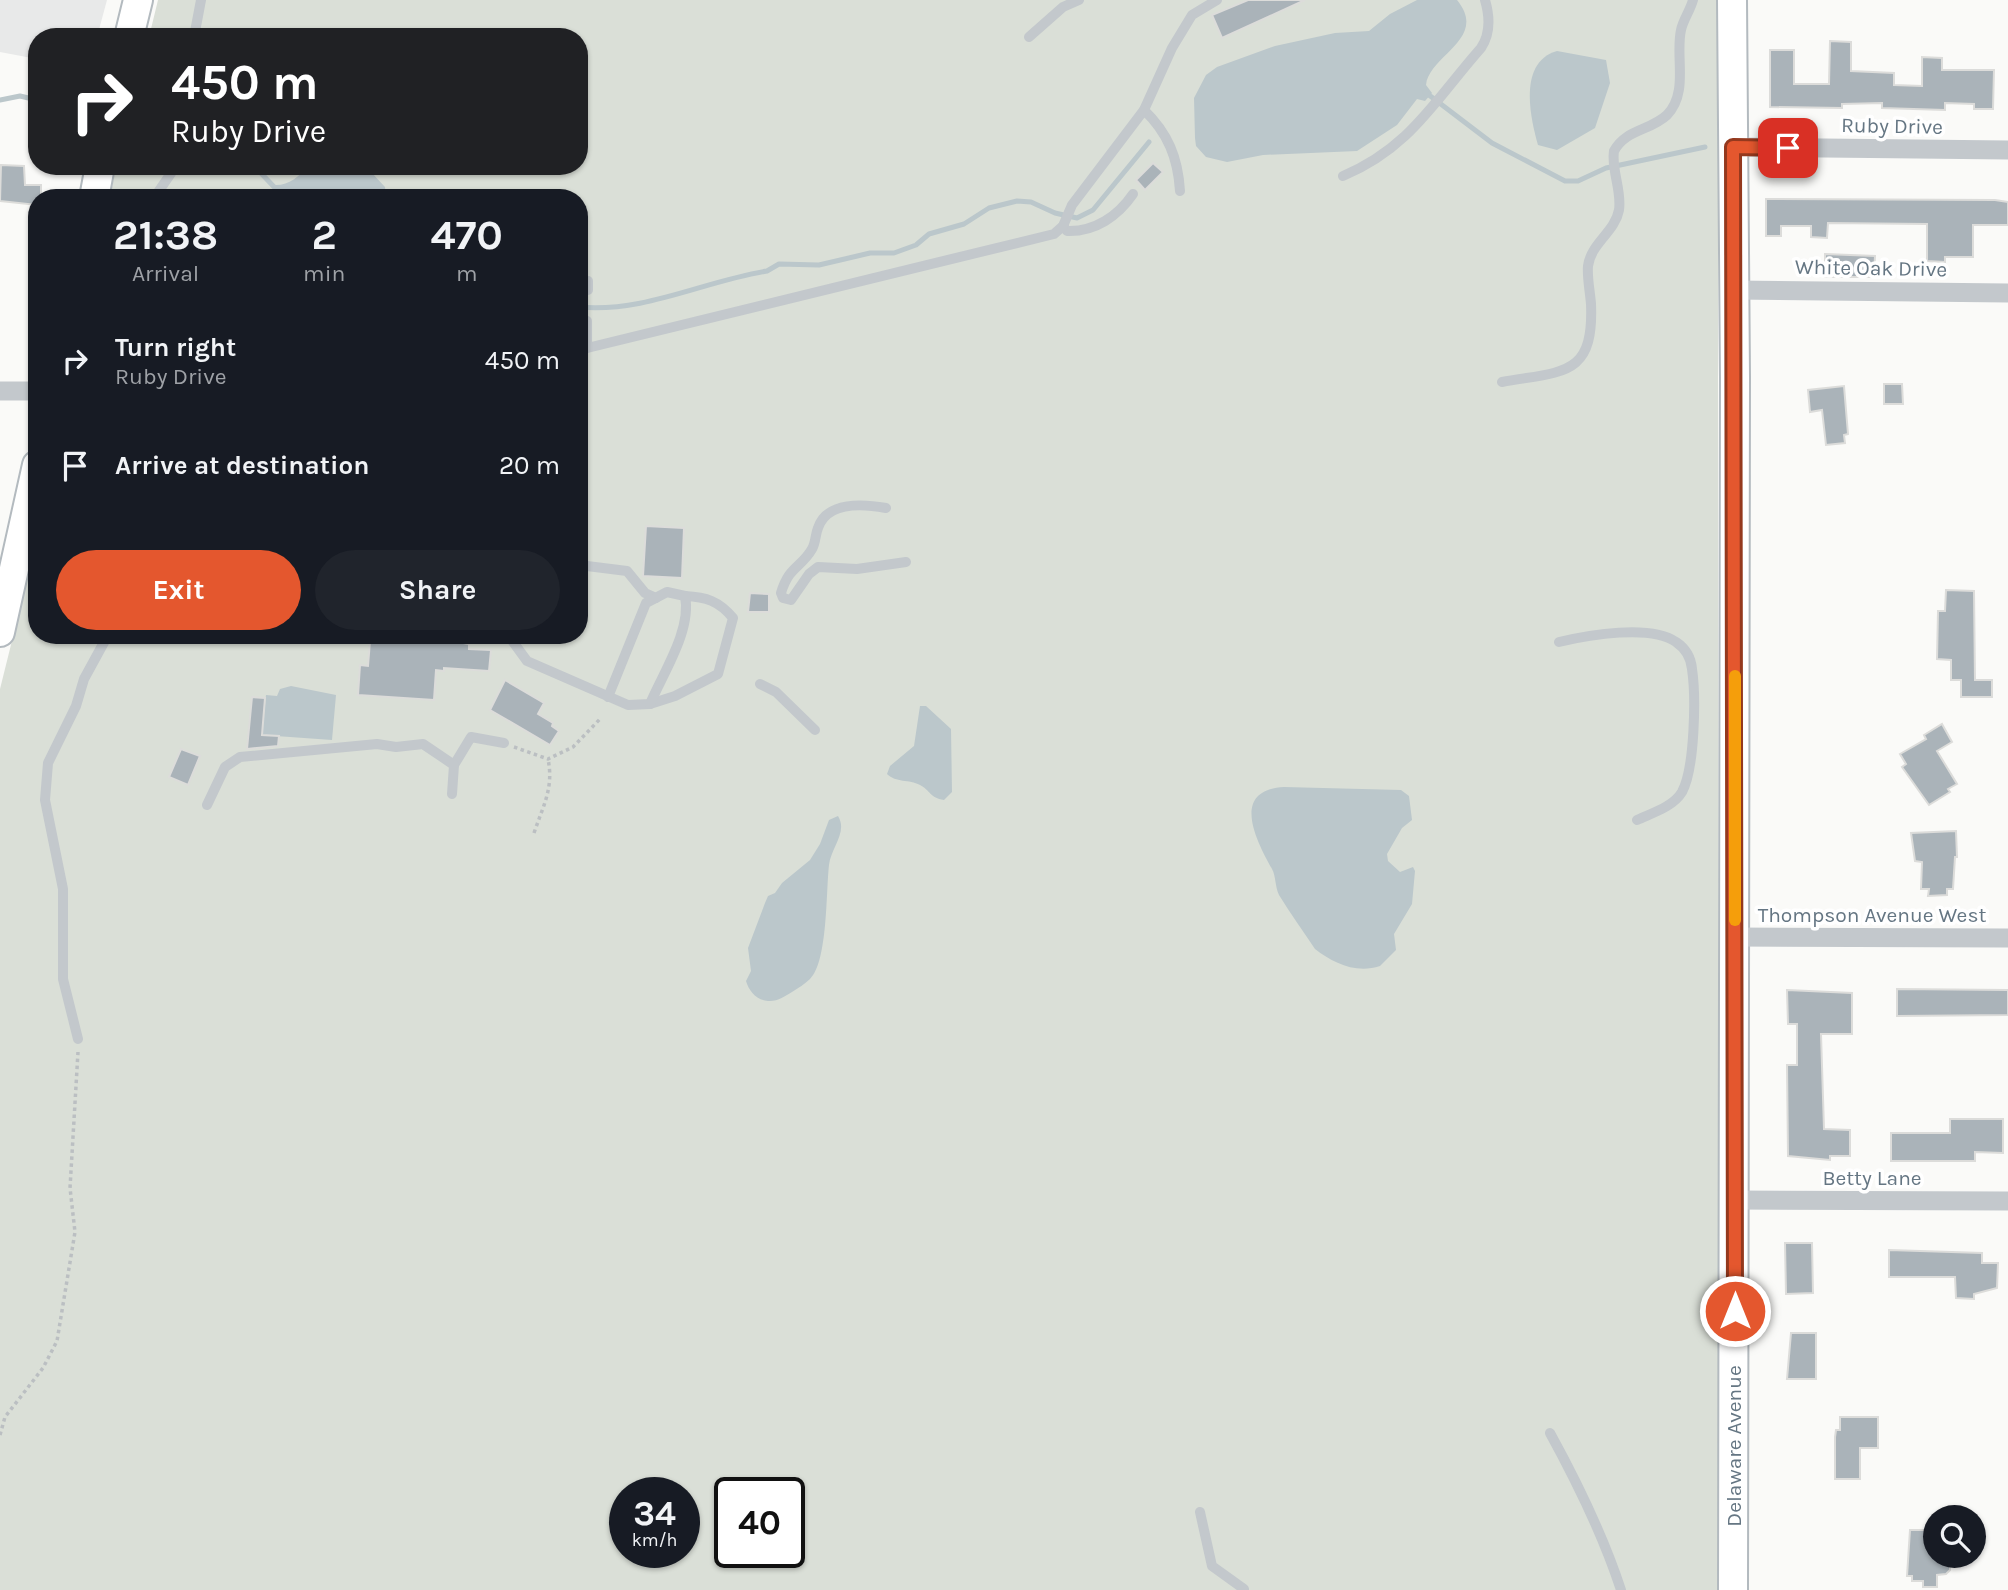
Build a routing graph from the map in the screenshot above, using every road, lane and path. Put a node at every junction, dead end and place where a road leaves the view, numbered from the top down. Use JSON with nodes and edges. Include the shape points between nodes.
{"nodes":[{"id":1,"x":138,"y":0,"type":"edge"},
{"id":2,"x":201,"y":0,"type":"edge"},
{"id":3,"x":1079,"y":0,"type":"edge"},
{"id":4,"x":1191,"y":0,"type":"edge"},
{"id":5,"x":1217,"y":0,"type":"edge"},
{"id":6,"x":1485,"y":0,"type":"edge"},
{"id":7,"x":1693,"y":0,"type":"edge"},
{"id":8,"x":1732,"y":0,"type":"edge"},
{"id":9,"x":1199,"y":10,"type":"junction"},
{"id":10,"x":131,"y":28,"type":"edge"},
{"id":11,"x":196,"y":28,"type":"edge"},
{"id":12,"x":1029,"y":37,"type":"dead end"},
{"id":13,"x":1144,"y":110,"type":"junction"},
{"id":14,"x":1733,"y":147,"type":"junction"},
{"id":15,"x":2008,"y":150,"type":"edge"},
{"id":16,"x":1343,"y":176,"type":"dead end"},
{"id":17,"x":1180,"y":191,"type":"dead end"},
{"id":18,"x":1133,"y":194,"type":"dead end"},
{"id":19,"x":1063,"y":226,"type":"junction"},
{"id":20,"x":1734,"y":290,"type":"junction"},
{"id":21,"x":2008,"y":293,"type":"edge"},
{"id":22,"x":588,"y":348,"type":"edge"},
{"id":23,"x":1502,"y":382,"type":"dead end"},
{"id":24,"x":0,"y":391,"type":"edge"},
{"id":25,"x":28,"y":391,"type":"edge"},
{"id":26,"x":28,"y":506,"type":"edge"},
{"id":27,"x":886,"y":508,"type":"dead end"},
{"id":28,"x":812,"y":550,"type":"junction"},
{"id":29,"x":906,"y":562,"type":"dead end"},
{"id":30,"x":588,"y":566,"type":"edge"},
{"id":31,"x":809,"y":574,"type":"junction"},
{"id":32,"x":685,"y":596,"type":"junction"},
{"id":33,"x":656,"y":598,"type":"junction"},
{"id":34,"x":0,"y":632,"type":"edge"},
{"id":35,"x":1559,"y":642,"type":"dead end"},
{"id":36,"x":103,"y":644,"type":"edge"},
{"id":37,"x":514,"y":644,"type":"edge"},
{"id":38,"x":760,"y":684,"type":"dead end"},
{"id":39,"x":608,"y":697,"type":"junction"},
{"id":40,"x":650,"y":704,"type":"junction"},
{"id":41,"x":600,"y":719,"type":"dead end"},
{"id":42,"x":815,"y":730,"type":"dead end"},
{"id":43,"x":505,"y":743,"type":"joint"},
{"id":44,"x":548,"y":759,"type":"junction"},
{"id":45,"x":454,"y":765,"type":"junction"},
{"id":46,"x":452,"y":794,"type":"dead end"},
{"id":47,"x":207,"y":805,"type":"dead end"},
{"id":48,"x":1637,"y":820,"type":"dead end"},
{"id":49,"x":534,"y":833,"type":"dead end"},
{"id":50,"x":1735,"y":937,"type":"junction"},
{"id":51,"x":2008,"y":938,"type":"edge"},
{"id":52,"x":78,"y":1039,"type":"joint"},
{"id":53,"x":1735,"y":1200,"type":"junction"},
{"id":54,"x":2008,"y":1201,"type":"edge"},
{"id":55,"x":1550,"y":1433,"type":"dead end"},
{"id":56,"x":0,"y":1434,"type":"edge"},
{"id":57,"x":1200,"y":1512,"type":"dead end"},
{"id":58,"x":1244,"y":1589,"type":"edge"},
{"id":59,"x":1620,"y":1590,"type":"edge"},
{"id":60,"x":1733,"y":1590,"type":"edge"}],
"edges":[{"from":1,"to":10,"type":"street"},
{"from":2,"to":11,"type":"lane"},
{"from":3,"to":12,"type":"lane","via":[[1063,7]]},
{"from":4,"to":9,"type":"lane"},
{"from":5,"to":9,"type":"lane"},
{"from":6,"to":16,"type":"lane","via":[[1488,38],[1430,111],[1392,150]]},
{"from":7,"to":23,"type":"lane","via":[[1681,30],[1675,102],[1667,115],[1624,136],[1613,157],[1619,209],[1613,227],[1588,264],[1590,337],[1582,360],[1570,368]]},
{"from":8,"to":14,"type":"street","name":"Delaware Avenue"},
{"from":9,"to":13,"type":"lane","via":[[1172,48]]},
{"from":13,"to":17,"type":"lane","via":[[1171,144]]},
{"from":13,"to":19,"type":"lane","via":[[1072,205]]},
{"from":14,"to":15,"type":"street","name":"Ruby Drive"},
{"from":14,"to":20,"type":"street","name":"Delaware Avenue"},
{"from":18,"to":19,"type":"lane","via":[[1115,214],[1091,228],[1067,231]]},
{"from":19,"to":22,"type":"lane","via":[[1054,234]]},
{"from":20,"to":21,"type":"street","name":"White Oak Drive"},
{"from":20,"to":50,"type":"street","name":"Delaware Avenue"},
{"from":24,"to":25,"type":"street"},
{"from":26,"to":34,"type":"street"},
{"from":27,"to":28,"type":"lane","via":[[853,505],[835,510],[818,526]]},
{"from":28,"to":31,"type":"lane"},
{"from":28,"to":31,"type":"lane","via":[[790,570],[783,597],[791,600],[796,596]]},
{"from":29,"to":31,"type":"lane","via":[[857,569],[824,566]]},
{"from":30,"to":33,"type":"lane","via":[[627,570],[645,593]]},
{"from":32,"to":33,"type":"lane","via":[[667,592]]},
{"from":32,"to":40,"type":"lane","via":[[683,626]]},
{"from":32,"to":40,"type":"lane","via":[[706,597],[733,618],[718,674]]},
{"from":33,"to":39,"type":"lane","via":[[646,603]]},
{"from":35,"to":48,"type":"lane","via":[[1609,634],[1661,635],[1686,652],[1693,684],[1688,775],[1671,804]]},
{"from":36,"to":52,"type":"lane","via":[[48,763],[45,800],[63,888],[63,979]]},
{"from":37,"to":39,"type":"lane","via":[[527,662]]},
{"from":38,"to":42,"type":"lane","via":[[776,692]]},
{"from":39,"to":40,"type":"lane","via":[[628,705]]},
{"from":41,"to":44,"type":"path","via":[[573,747]]},
{"from":43,"to":44,"type":"path"},
{"from":43,"to":45,"type":"lane","via":[[471,737]]},
{"from":44,"to":49,"type":"path","via":[[552,776],[549,796]]},
{"from":45,"to":46,"type":"lane"},
{"from":45,"to":47,"type":"lane","via":[[423,744],[240,757],[225,767]]},
{"from":50,"to":51,"type":"street","name":"Thompson Avenue West"},
{"from":50,"to":53,"type":"street","name":"Delaware Avenue"},
{"from":52,"to":56,"type":"path","via":[[70,1188],[75,1231],[57,1341],[43,1368],[5,1418]]},
{"from":53,"to":54,"type":"street","name":"Betty Lane"},
{"from":53,"to":60,"type":"street","name":"Delaware Avenue"},
{"from":55,"to":59,"type":"lane","via":[[1592,1510]]},
{"from":57,"to":58,"type":"lane","via":[[1212,1566]]}]}
